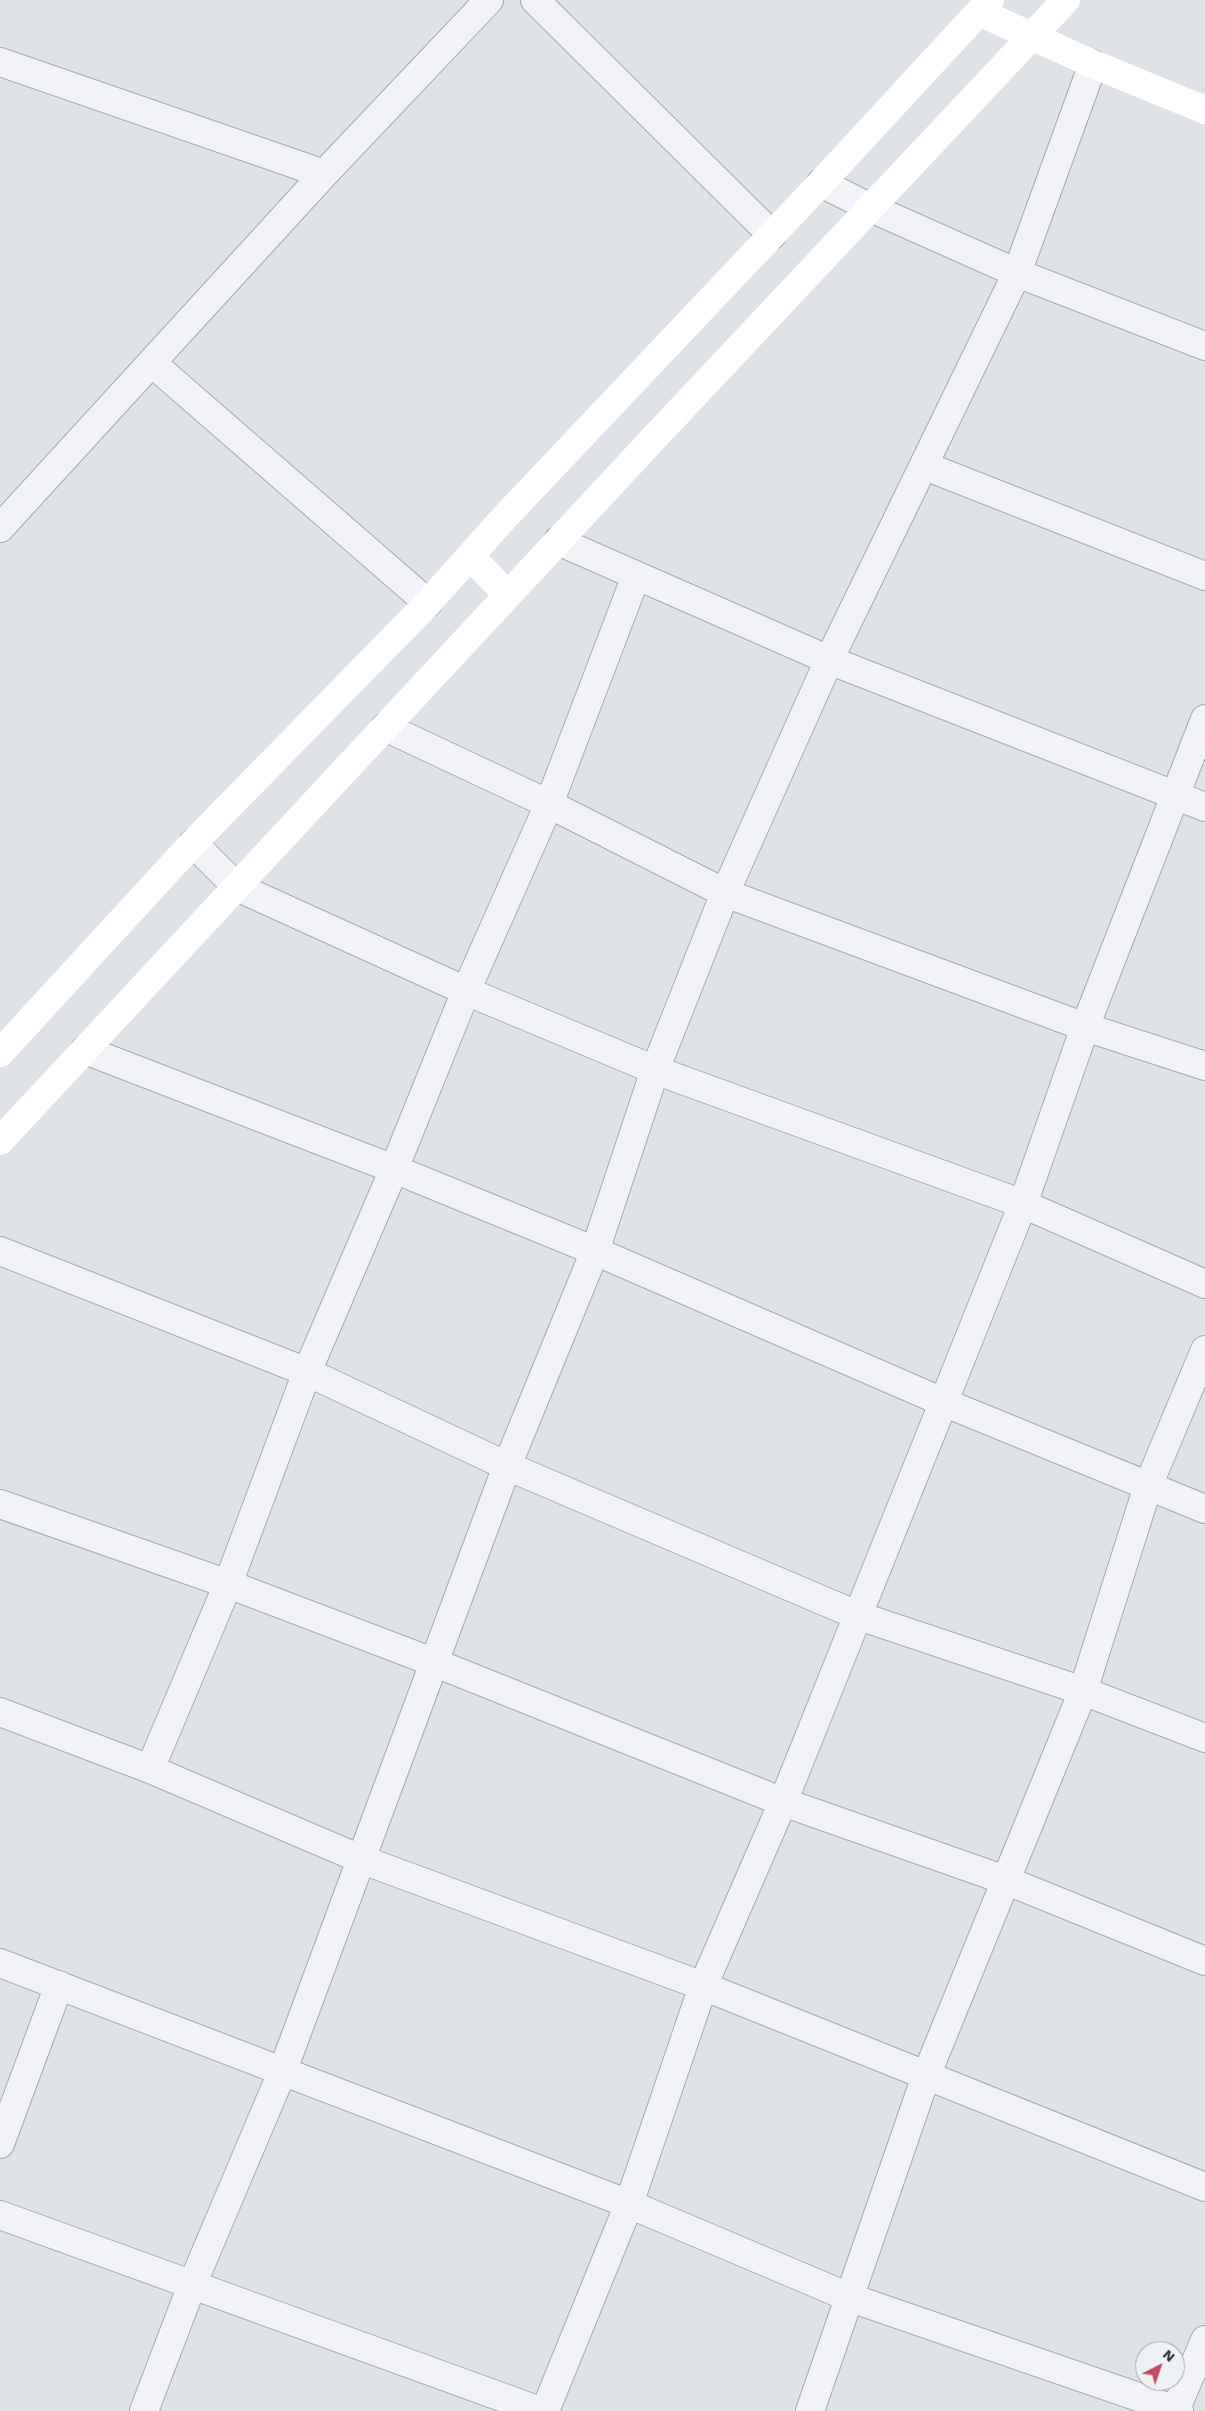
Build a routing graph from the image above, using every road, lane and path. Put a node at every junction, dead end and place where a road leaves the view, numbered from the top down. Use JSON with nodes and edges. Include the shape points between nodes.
{"nodes":[{"id":1,"x":535,"y":0,"type":"edge"},
{"id":2,"x":1066,"y":0,"type":"edge"},
{"id":3,"x":482,"y":2,"type":"edge"},
{"id":4,"x":984,"y":6,"type":"edge"},
{"id":5,"x":1032,"y":37,"type":"junction"},
{"id":6,"x":0,"y":62,"type":"edge"},
{"id":7,"x":1093,"y":64,"type":"junction"},
{"id":8,"x":1205,"y":110,"type":"edge"},
{"id":9,"x":324,"y":174,"type":"junction"},
{"id":10,"x":822,"y":183,"type":"junction"},
{"id":11,"x":871,"y":208,"type":"junction"},
{"id":12,"x":772,"y":236,"type":"junction"},
{"id":13,"x":1017,"y":273,"type":"junction"},
{"id":14,"x":1205,"y":346,"type":"edge"},
{"id":15,"x":152,"y":363,"type":"junction"},
{"id":16,"x":925,"y":466,"type":"junction"},
{"id":17,"x":0,"y":528,"type":"edge"},
{"id":18,"x":558,"y":541,"type":"junction"},
{"id":19,"x":470,"y":556,"type":"junction"},
{"id":20,"x":636,"y":576,"type":"junction"},
{"id":21,"x":1205,"y":576,"type":"edge"},
{"id":22,"x":508,"y":595,"type":"junction"},
{"id":23,"x":428,"y":603,"type":"junction"},
{"id":24,"x":829,"y":660,"type":"junction"},
{"id":25,"x":1205,"y":719,"type":"edge"},
{"id":26,"x":385,"y":727,"type":"junction"},
{"id":27,"x":1175,"y":795,"type":"junction"},
{"id":28,"x":549,"y":804,"type":"junction"},
{"id":29,"x":1205,"y":807,"type":"edge"},
{"id":30,"x":193,"y":844,"type":"junction"},
{"id":31,"x":237,"y":887,"type":"junction"},
{"id":32,"x":725,"y":893,"type":"junction"},
{"id":33,"x":466,"y":991,"type":"junction"},
{"id":34,"x":1085,"y":1027,"type":"junction"},
{"id":35,"x":85,"y":1050,"type":"junction"},
{"id":36,"x":0,"y":1053,"type":"edge"},
{"id":37,"x":1205,"y":1066,"type":"edge"},
{"id":38,"x":655,"y":1070,"type":"junction"},
{"id":39,"x":0,"y":1141,"type":"edge"},
{"id":40,"x":394,"y":1168,"type":"junction"},
{"id":41,"x":1023,"y":1204,"type":"junction"},
{"id":42,"x":0,"y":1251,"type":"edge"},
{"id":43,"x":595,"y":1251,"type":"junction"},
{"id":44,"x":1205,"y":1284,"type":"edge"},
{"id":45,"x":1205,"y":1350,"type":"edge"},
{"id":46,"x":307,"y":1372,"type":"junction"},
{"id":47,"x":943,"y":1402,"type":"junction"},
{"id":48,"x":507,"y":1466,"type":"junction"},
{"id":49,"x":1148,"y":1486,"type":"junction"},
{"id":50,"x":0,"y":1504,"type":"edge"},
{"id":51,"x":1205,"y":1509,"type":"edge"},
{"id":52,"x":228,"y":1584,"type":"junction"},
{"id":53,"x":859,"y":1616,"type":"junction"},
{"id":54,"x":433,"y":1662,"type":"junction"},
{"id":55,"x":1083,"y":1691,"type":"junction"},
{"id":56,"x":0,"y":1712,"type":"edge"},
{"id":57,"x":1205,"y":1738,"type":"edge"},
{"id":58,"x":150,"y":1769,"type":"junction"},
{"id":59,"x":783,"y":1802,"type":"junction"},
{"id":60,"x":363,"y":1860,"type":"junction"},
{"id":61,"x":1005,"y":1880,"type":"junction"},
{"id":62,"x":1205,"y":1961,"type":"edge"},
{"id":63,"x":0,"y":1964,"type":"edge"},
{"id":64,"x":59,"y":1985,"type":"junction"},
{"id":65,"x":703,"y":1986,"type":"junction"},
{"id":66,"x":283,"y":2070,"type":"junction"},
{"id":67,"x":926,"y":2076,"type":"junction"},
{"id":68,"x":0,"y":2144,"type":"edge"},
{"id":69,"x":1205,"y":2187,"type":"edge"},
{"id":70,"x":630,"y":2204,"type":"junction"},
{"id":71,"x":0,"y":2215,"type":"edge"},
{"id":72,"x":192,"y":2285,"type":"junction"},
{"id":73,"x":851,"y":2298,"type":"junction"},
{"id":74,"x":1205,"y":2340,"type":"edge"},
{"id":75,"x":1176,"y":2410,"type":"edge"},
{"id":76,"x":144,"y":2411,"type":"edge"},
{"id":77,"x":540,"y":2411,"type":"edge"},
{"id":78,"x":544,"y":2411,"type":"edge"},
{"id":79,"x":810,"y":2411,"type":"edge"}],
"edges":[{"from":1,"to":12,"type":"street"},
{"from":2,"to":5,"type":"main road"},
{"from":3,"to":9,"type":"street"},
{"from":4,"to":5,"type":"main road"},
{"from":4,"to":10,"type":"main road"},
{"from":5,"to":7,"type":"main road"},
{"from":5,"to":11,"type":"main road"},
{"from":6,"to":9,"type":"street"},
{"from":7,"to":8,"type":"main road"},
{"from":7,"to":13,"type":"street"},
{"from":9,"to":15,"type":"street"},
{"from":10,"to":11,"type":"street"},
{"from":10,"to":12,"type":"main road"},
{"from":11,"to":13,"type":"street"},
{"from":11,"to":18,"type":"main road"},
{"from":12,"to":19,"type":"main road"},
{"from":13,"to":14,"type":"street"},
{"from":13,"to":16,"type":"street"},
{"from":15,"to":17,"type":"street"},
{"from":15,"to":23,"type":"street"},
{"from":16,"to":21,"type":"street"},
{"from":16,"to":24,"type":"street"},
{"from":18,"to":20,"type":"street"},
{"from":18,"to":22,"type":"main road"},
{"from":19,"to":22,"type":"main road"},
{"from":19,"to":23,"type":"main road"},
{"from":20,"to":24,"type":"street"},
{"from":20,"to":28,"type":"street"},
{"from":22,"to":26,"type":"main road"},
{"from":23,"to":30,"type":"main road"},
{"from":24,"to":27,"type":"street"},
{"from":24,"to":32,"type":"street"},
{"from":25,"to":27,"type":"street"},
{"from":26,"to":28,"type":"street"},
{"from":26,"to":31,"type":"main road"},
{"from":27,"to":29,"type":"street"},
{"from":27,"to":34,"type":"street"},
{"from":28,"to":32,"type":"street"},
{"from":28,"to":33,"type":"street"},
{"from":30,"to":31,"type":"street"},
{"from":30,"to":36,"type":"main road"},
{"from":31,"to":33,"type":"street"},
{"from":31,"to":35,"type":"main road"},
{"from":32,"to":34,"type":"street"},
{"from":32,"to":38,"type":"street"},
{"from":33,"to":38,"type":"street"},
{"from":33,"to":40,"type":"street"},
{"from":34,"to":37,"type":"street"},
{"from":34,"to":41,"type":"street"},
{"from":35,"to":39,"type":"main road"},
{"from":35,"to":40,"type":"street"},
{"from":38,"to":41,"type":"street"},
{"from":38,"to":43,"type":"street"},
{"from":40,"to":43,"type":"street"},
{"from":40,"to":46,"type":"street"},
{"from":41,"to":44,"type":"street"},
{"from":41,"to":47,"type":"street"},
{"from":42,"to":46,"type":"street"},
{"from":43,"to":47,"type":"street"},
{"from":43,"to":48,"type":"street"},
{"from":45,"to":49,"type":"street"},
{"from":46,"to":48,"type":"street"},
{"from":46,"to":52,"type":"street"},
{"from":47,"to":49,"type":"street"},
{"from":47,"to":53,"type":"street"},
{"from":48,"to":53,"type":"street"},
{"from":48,"to":54,"type":"street"},
{"from":49,"to":51,"type":"street"},
{"from":49,"to":55,"type":"street"},
{"from":50,"to":52,"type":"street"},
{"from":52,"to":54,"type":"street"},
{"from":52,"to":58,"type":"street"},
{"from":53,"to":55,"type":"street"},
{"from":53,"to":59,"type":"street"},
{"from":54,"to":59,"type":"street"},
{"from":54,"to":60,"type":"street"},
{"from":55,"to":57,"type":"street"},
{"from":55,"to":61,"type":"street"},
{"from":56,"to":58,"type":"street"},
{"from":58,"to":60,"type":"street"},
{"from":59,"to":61,"type":"street"},
{"from":59,"to":65,"type":"street"},
{"from":60,"to":65,"type":"street"},
{"from":60,"to":66,"type":"street"},
{"from":61,"to":62,"type":"street"},
{"from":61,"to":67,"type":"street"},
{"from":63,"to":64,"type":"street"},
{"from":64,"to":66,"type":"street"},
{"from":64,"to":68,"type":"street"},
{"from":65,"to":67,"type":"street"},
{"from":65,"to":70,"type":"street"},
{"from":66,"to":70,"type":"street"},
{"from":66,"to":72,"type":"street"},
{"from":67,"to":69,"type":"street"},
{"from":67,"to":73,"type":"street"},
{"from":70,"to":73,"type":"street"},
{"from":70,"to":78,"type":"street"},
{"from":71,"to":72,"type":"street"},
{"from":72,"to":76,"type":"street"},
{"from":72,"to":77,"type":"street"},
{"from":73,"to":75,"type":"street"},
{"from":73,"to":79,"type":"street"},
{"from":74,"to":75,"type":"street"}]}
